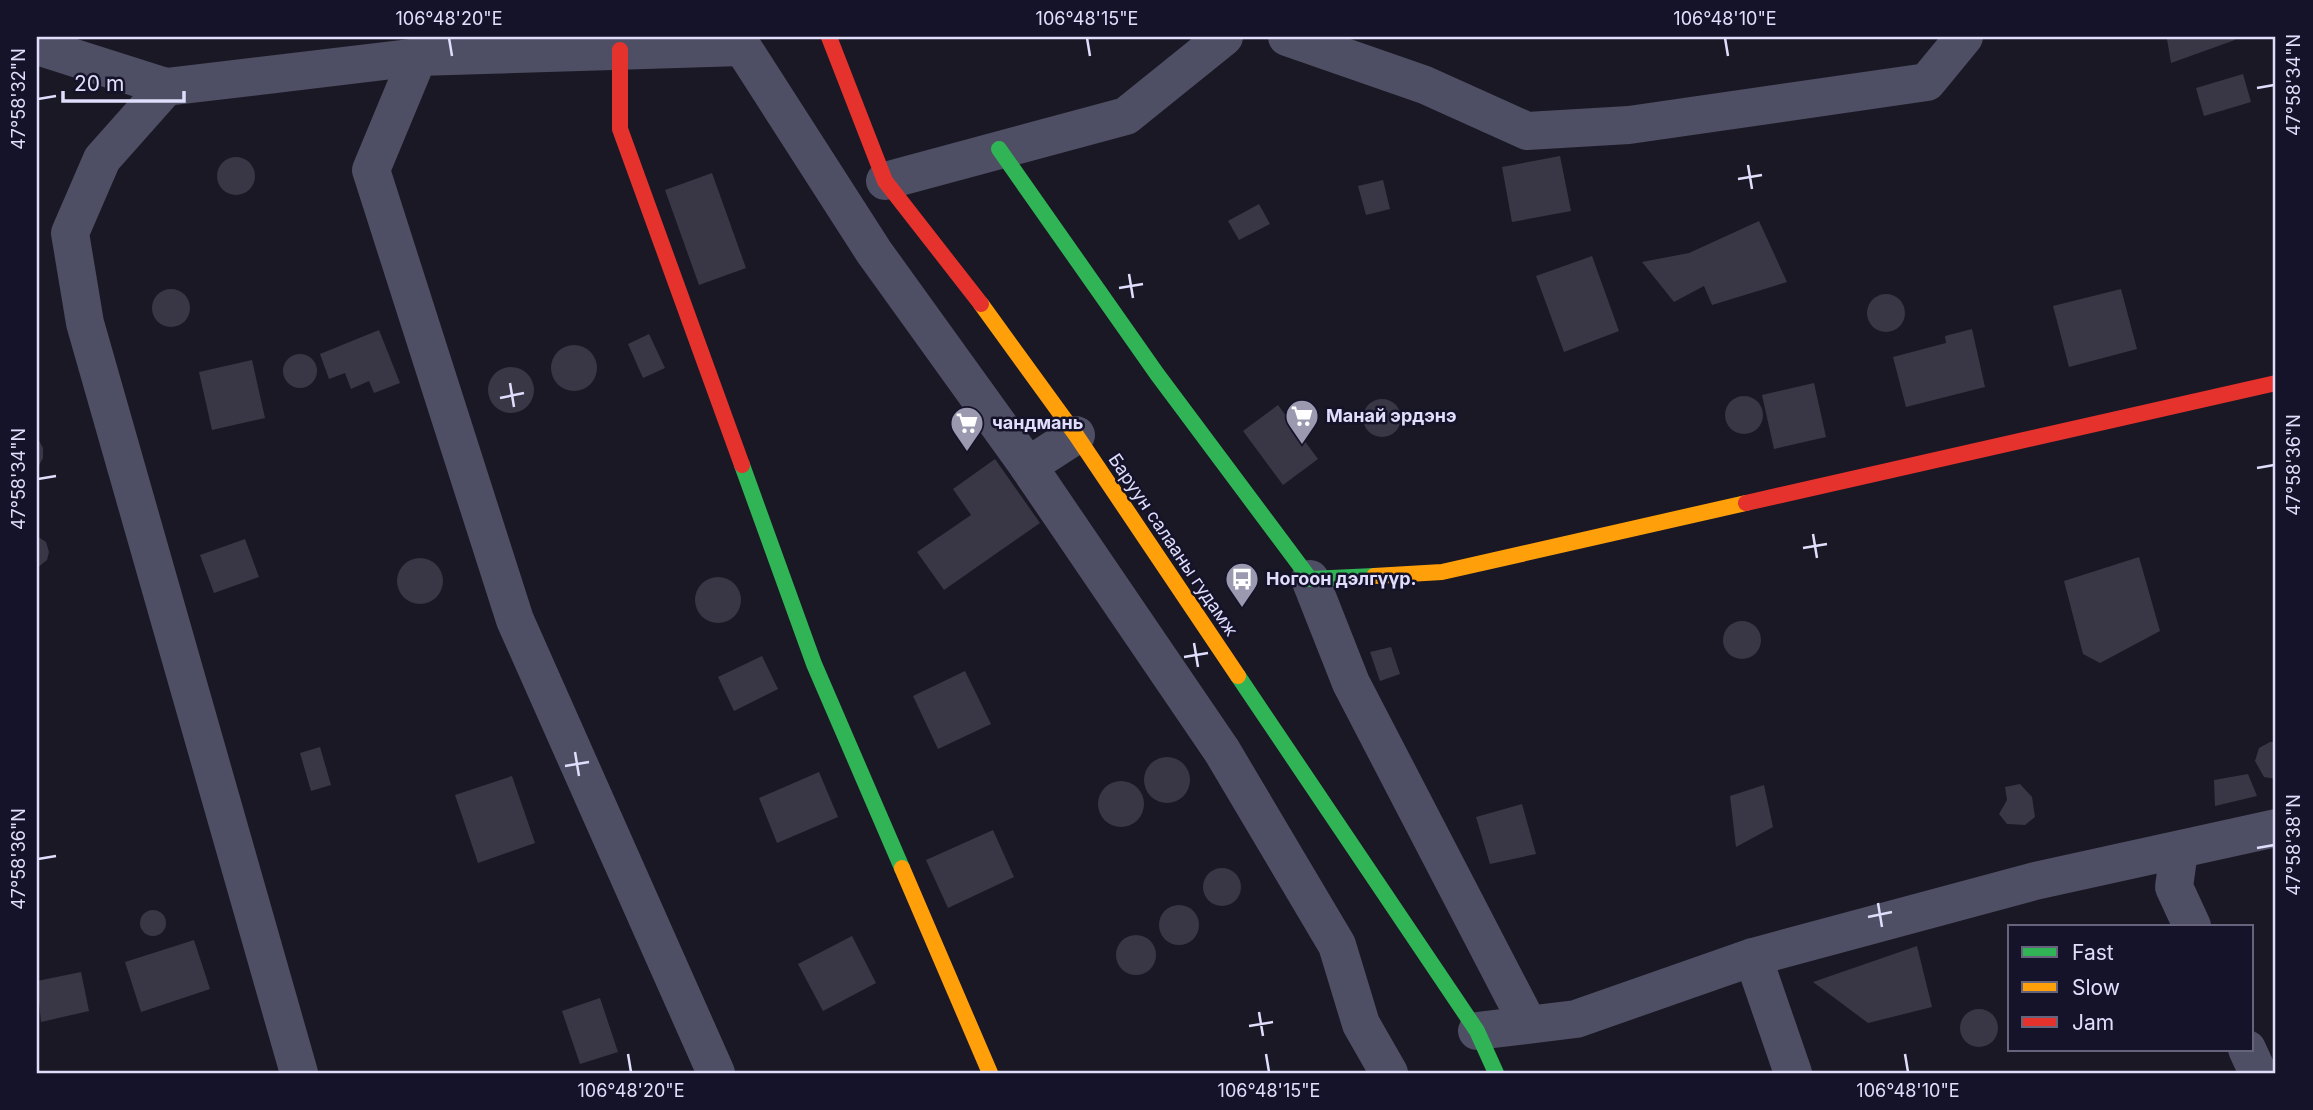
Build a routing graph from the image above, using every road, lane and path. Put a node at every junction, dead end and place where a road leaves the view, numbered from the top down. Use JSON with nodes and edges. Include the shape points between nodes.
{"nodes":[{"id":1,"x":829,"y":37,"type":"edge"},
{"id":2,"x":1224,"y":37,"type":"edge"},
{"id":3,"x":1287,"y":37,"type":"edge"},
{"id":4,"x":1964,"y":37,"type":"edge"},
{"id":5,"x":739,"y":42,"type":"edge"},
{"id":6,"x":528,"y":45,"type":"edge"},
{"id":7,"x":37,"y":46,"type":"edge"},
{"id":8,"x":620,"y":50,"type":"junction"},
{"id":9,"x":418,"y":57,"type":"junction"},
{"id":10,"x":166,"y":87,"type":"junction"},
{"id":11,"x":999,"y":149,"type":"junction"},
{"id":12,"x":885,"y":181,"type":"junction"},
{"id":13,"x":2276,"y":383,"type":"edge"},
{"id":14,"x":1076,"y":435,"type":"junction"},
{"id":15,"x":1028,"y":466,"type":"junction"},
{"id":16,"x":1310,"y":579,"type":"junction"},
{"id":17,"x":2276,"y":828,"type":"edge"},
{"id":18,"x":2179,"y":851,"type":"junction"},
{"id":19,"x":2192,"y":925,"type":"edge"},
{"id":20,"x":1754,"y":957,"type":"junction"},
{"id":21,"x":1528,"y":1024,"type":"junction"},
{"id":22,"x":1477,"y":1031,"type":"junction"},
{"id":23,"x":2247,"y":1050,"type":"edge"},
{"id":24,"x":299,"y":1073,"type":"edge"},
{"id":25,"x":716,"y":1073,"type":"edge"},
{"id":26,"x":990,"y":1073,"type":"edge"},
{"id":27,"x":1389,"y":1073,"type":"edge"},
{"id":28,"x":1496,"y":1073,"type":"edge"},
{"id":29,"x":1793,"y":1073,"type":"edge"},
{"id":30,"x":2258,"y":1073,"type":"edge"}],
"edges":[{"from":1,"to":12,"type":"street","name":"Баруун салааны гудамж"},
{"from":2,"to":11,"type":"street","via":[[1126,116]]},
{"from":3,"to":4,"type":"street","via":[[1425,85],[1527,131],[1629,125],[1927,82]]},
{"from":5,"to":8,"type":"street"},
{"from":5,"to":15,"type":"street","via":[[874,252]]},
{"from":6,"to":8,"type":"street"},
{"from":6,"to":9,"type":"street"},
{"from":7,"to":10,"type":"street"},
{"from":8,"to":26,"type":"street","via":[[620,129],[804,638]]},
{"from":9,"to":10,"type":"street"},
{"from":9,"to":25,"type":"street","via":[[371,170],[515,620]]},
{"from":10,"to":24,"type":"street","via":[[102,159],[70,233],[85,323]]},
{"from":11,"to":12,"type":"street"},
{"from":11,"to":16,"type":"street","via":[[1157,374]]},
{"from":12,"to":14,"type":"street","name":"Баруун салааны гудамж","via":[[949,259]]},
{"from":13,"to":16,"type":"street","via":[[1442,572]]},
{"from":14,"to":15,"type":"street"},
{"from":14,"to":22,"type":"street","name":"Баруун салааны гудамж"},
{"from":15,"to":27,"type":"street","via":[[1222,751],[1297,874],[1337,945],[1361,1024]]},
{"from":16,"to":21,"type":"street","via":[[1351,683]]},
{"from":17,"to":18,"type":"street"},
{"from":18,"to":19,"type":"street","via":[[2174,887]]},
{"from":18,"to":20,"type":"street","via":[[2035,881]]},
{"from":20,"to":21,"type":"street","via":[[1576,1019]]},
{"from":20,"to":29,"type":"street"},
{"from":21,"to":22,"type":"street"},
{"from":22,"to":28,"type":"street","name":"Баруун салааны гудамж"},
{"from":23,"to":30,"type":"street"}]}
